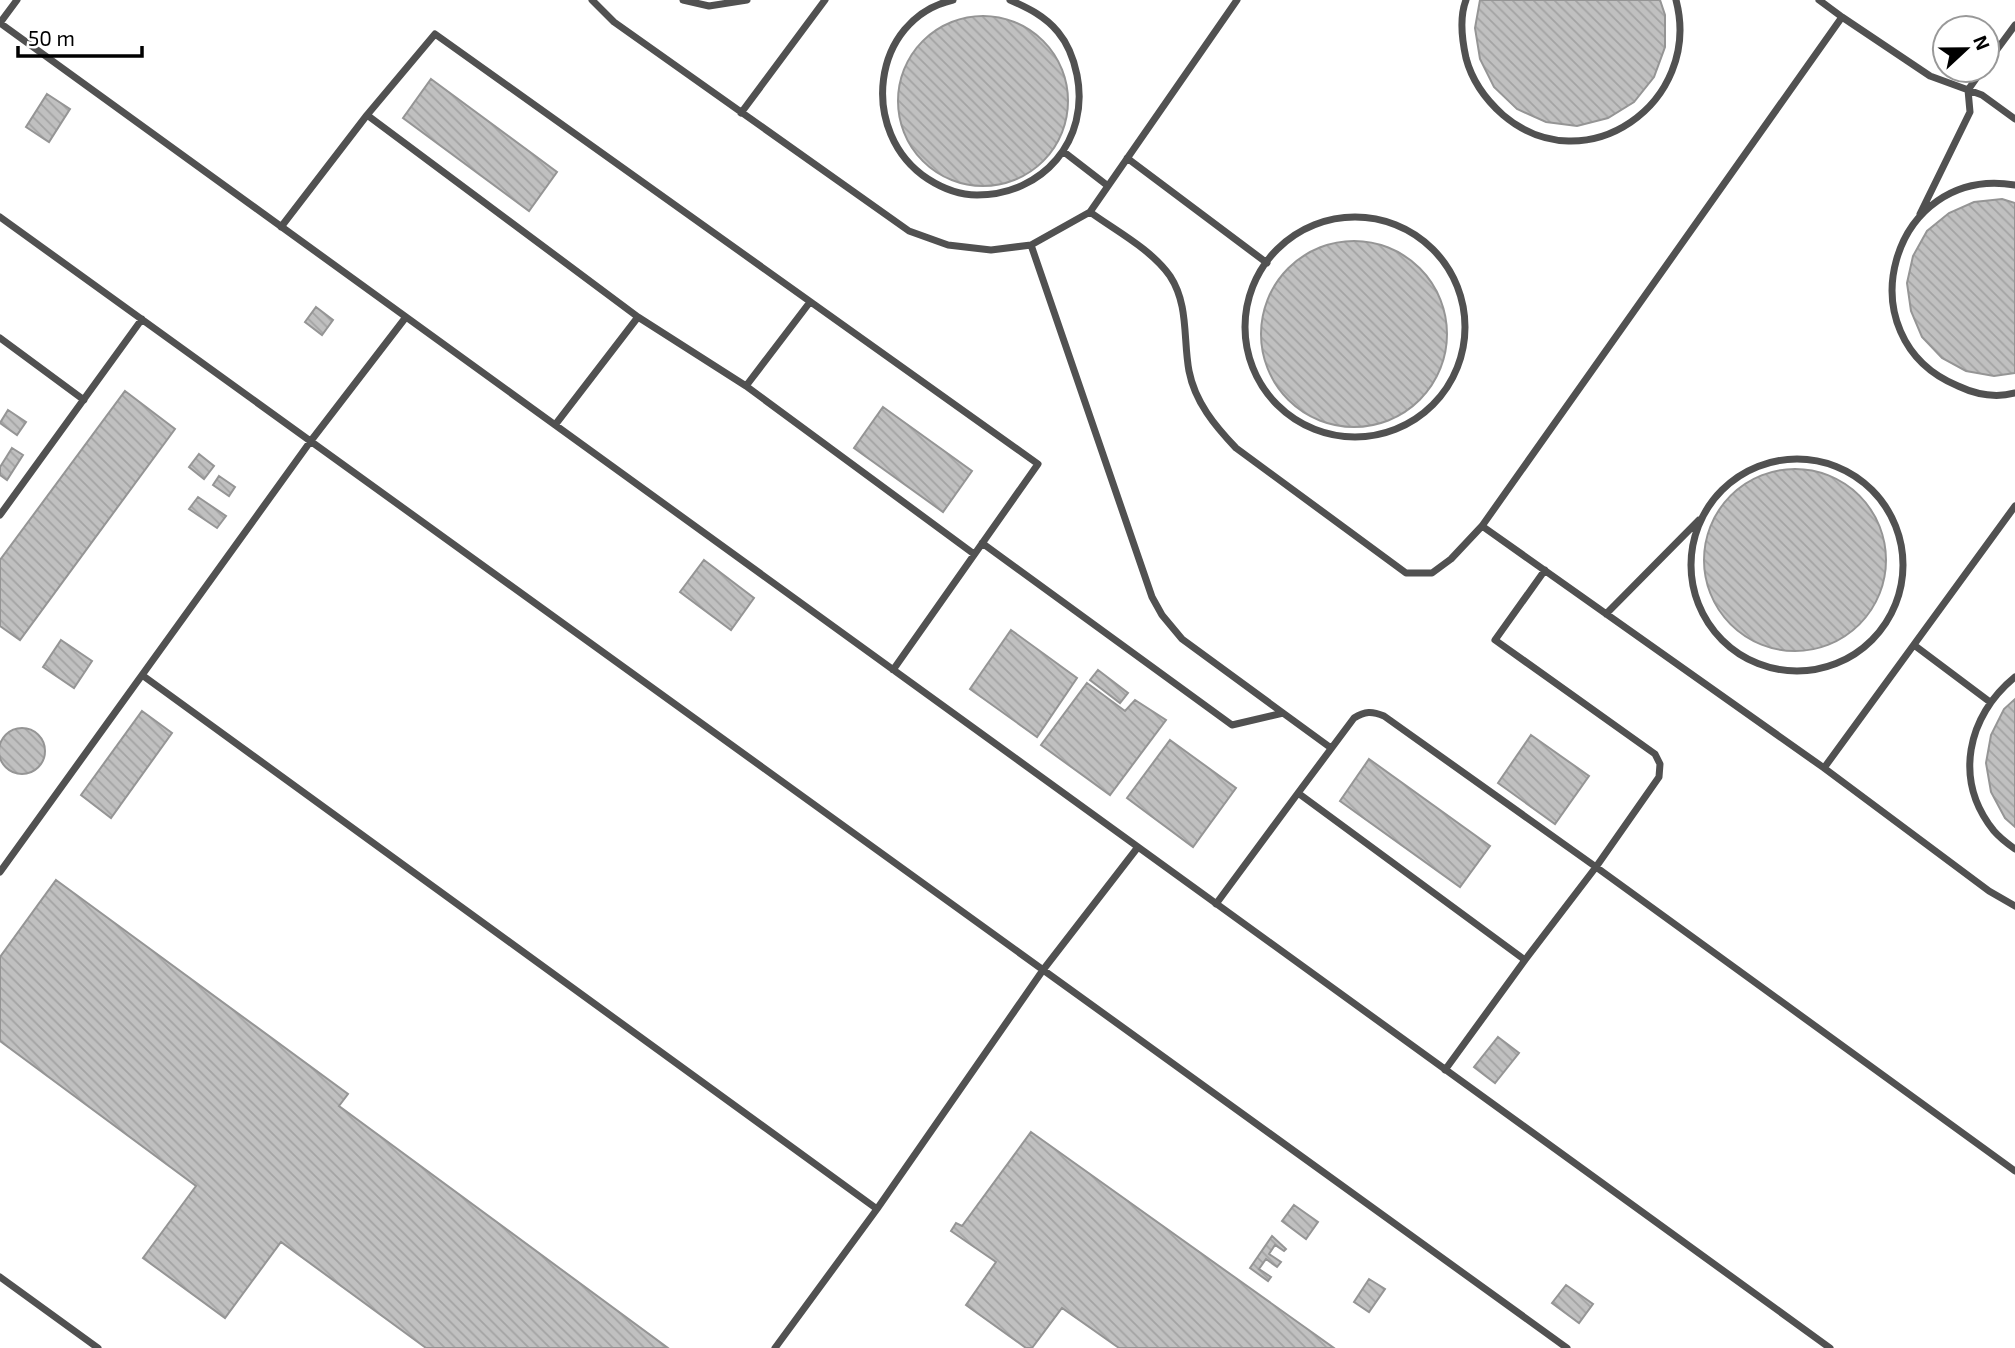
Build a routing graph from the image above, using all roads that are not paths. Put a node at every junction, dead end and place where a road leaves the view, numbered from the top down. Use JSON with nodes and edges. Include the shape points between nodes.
{"nodes":[{"id":1,"x":18,"y":0,"type":"edge"},
{"id":2,"x":592,"y":0,"type":"edge"},
{"id":3,"x":683,"y":0,"type":"edge"},
{"id":4,"x":747,"y":0,"type":"edge"},
{"id":5,"x":825,"y":0,"type":"edge"},
{"id":6,"x":953,"y":0,"type":"edge"},
{"id":7,"x":1010,"y":0,"type":"edge"},
{"id":8,"x":1237,"y":0,"type":"edge"},
{"id":9,"x":1466,"y":0,"type":"edge"},
{"id":10,"x":1676,"y":0,"type":"edge"},
{"id":11,"x":1819,"y":0,"type":"edge"},
{"id":12,"x":1842,"y":17,"type":"junction"},
{"id":13,"x":0,"y":23,"type":"edge"},
{"id":14,"x":2015,"y":25,"type":"edge"},
{"id":15,"x":2001,"y":44,"type":"edge"},
{"id":16,"x":1972,"y":84,"type":"edge"},
{"id":17,"x":1968,"y":90,"type":"junction"},
{"id":18,"x":741,"y":113,"type":"junction"},
{"id":19,"x":367,"y":115,"type":"junction"},
{"id":20,"x":2015,"y":119,"type":"edge"},
{"id":21,"x":1064,"y":152,"type":"junction"},
{"id":22,"x":1127,"y":158,"type":"junction"},
{"id":23,"x":2015,"y":185,"type":"edge"},
{"id":24,"x":1108,"y":186,"type":"junction"},
{"id":25,"x":1090,"y":212,"type":"junction"},
{"id":26,"x":0,"y":216,"type":"edge"},
{"id":27,"x":1919,"y":216,"type":"junction"},
{"id":28,"x":281,"y":227,"type":"junction"},
{"id":29,"x":1031,"y":245,"type":"junction"},
{"id":30,"x":1267,"y":263,"type":"junction"},
{"id":31,"x":810,"y":302,"type":"junction"},
{"id":32,"x":406,"y":317,"type":"junction"},
{"id":33,"x":638,"y":317,"type":"junction"},
{"id":34,"x":142,"y":319,"type":"junction"},
{"id":35,"x":0,"y":338,"type":"edge"},
{"id":36,"x":746,"y":386,"type":"junction"},
{"id":37,"x":2015,"y":393,"type":"edge"},
{"id":38,"x":84,"y":400,"type":"junction"},
{"id":39,"x":555,"y":425,"type":"junction"},
{"id":40,"x":310,"y":442,"type":"junction"},
{"id":41,"x":2015,"y":506,"type":"edge"},
{"id":42,"x":0,"y":515,"type":"edge"},
{"id":43,"x":1702,"y":517,"type":"junction"},
{"id":44,"x":1482,"y":526,"type":"junction"},
{"id":45,"x":982,"y":543,"type":"junction"},
{"id":46,"x":974,"y":554,"type":"junction"},
{"id":47,"x":1545,"y":570,"type":"junction"},
{"id":48,"x":1606,"y":614,"type":"junction"},
{"id":49,"x":1914,"y":645,"type":"junction"},
{"id":50,"x":893,"y":670,"type":"junction"},
{"id":51,"x":142,"y":675,"type":"junction"},
{"id":52,"x":2015,"y":677,"type":"edge"},
{"id":53,"x":1990,"y":702,"type":"junction"},
{"id":54,"x":1283,"y":713,"type":"junction"},
{"id":55,"x":1331,"y":748,"type":"junction"},
{"id":56,"x":1824,"y":768,"type":"junction"},
{"id":57,"x":1298,"y":793,"type":"junction"},
{"id":58,"x":1138,"y":847,"type":"junction"},
{"id":59,"x":2015,"y":849,"type":"edge"},
{"id":60,"x":1596,"y":867,"type":"junction"},
{"id":61,"x":0,"y":872,"type":"edge"},
{"id":62,"x":1216,"y":904,"type":"junction"},
{"id":63,"x":2015,"y":906,"type":"edge"},
{"id":64,"x":1525,"y":960,"type":"junction"},
{"id":65,"x":1043,"y":970,"type":"junction"},
{"id":66,"x":1445,"y":1070,"type":"junction"},
{"id":67,"x":2015,"y":1171,"type":"edge"},
{"id":68,"x":877,"y":1209,"type":"junction"},
{"id":69,"x":0,"y":1277,"type":"edge"},
{"id":70,"x":98,"y":1348,"type":"edge"},
{"id":71,"x":775,"y":1348,"type":"edge"},
{"id":72,"x":1567,"y":1348,"type":"edge"},
{"id":73,"x":1830,"y":1348,"type":"edge"}],
"edges":[{"from":1,"to":13,"type":"lane"},
{"from":2,"to":18,"type":"lane","via":[[614,22]]},
{"from":3,"to":4,"type":"lane","via":[[709,6]]},
{"from":5,"to":18,"type":"lane"},
{"from":6,"to":21,"type":"lane","via":[[916,19],[896,43],[883,75],[882,109],[892,142],[913,169],[942,188],[975,195],[1009,192],[1040,176]]},
{"from":7,"to":21,"type":"lane","via":[[1035,11],[1059,33],[1074,60],[1080,91],[1077,123]]},
{"from":8,"to":22,"type":"lane"},
{"from":9,"to":10,"type":"lane","via":[[1461,39],[1470,73],[1488,102],[1515,125],[1547,138],[1581,140],[1615,132],[1644,113],[1666,86],[1679,54],[1681,19]]},
{"from":11,"to":12,"type":"lane"},
{"from":12,"to":17,"type":"lane","via":[[1930,76]]},
{"from":12,"to":44,"type":"lane"},
{"from":13,"to":28,"type":"lane"},
{"from":14,"to":15,"type":"lane"},
{"from":16,"to":17,"type":"lane"},
{"from":17,"to":20,"type":"lane"},
{"from":17,"to":27,"type":"lane","via":[[1970,112]]},
{"from":18,"to":29,"type":"lane","via":[[909,231],[948,245],[991,250]]},
{"from":19,"to":28,"type":"lane"},
{"from":19,"to":31,"type":"lane","via":[[435,34]]},
{"from":19,"to":33,"type":"lane"},
{"from":21,"to":24,"type":"lane"},
{"from":22,"to":24,"type":"lane"},
{"from":22,"to":30,"type":"lane"},
{"from":23,"to":27,"type":"lane","via":[[1970,186],[1942,197]]},
{"from":24,"to":25,"type":"lane"},
{"from":25,"to":29,"type":"lane"},
{"from":25,"to":44,"type":"lane","via":[[1153,258],[1170,277],[1182,302],[1189,372],[1197,397],[1236,448],[1406,573],[1432,573]]},
{"from":26,"to":34,"type":"lane"},
{"from":27,"to":37,"type":"lane","via":[[1902,241],[1892,270],[1891,300],[1899,329],[1916,358],[1942,380],[1973,393]]},
{"from":28,"to":32,"type":"lane"},
{"from":29,"to":54,"type":"lane","via":[[1157,606],[1182,639]]},
{"from":30,"to":30,"type":"lane","via":[[1283,244],[1312,225],[1345,217],[1379,219],[1411,232],[1438,254],[1457,283],[1465,316],[1463,351],[1450,383],[1428,410],[1399,429],[1366,437],[1331,435],[1299,422],[1272,399],[1254,370],[1245,336],[1248,302]]},
{"from":31,"to":36,"type":"lane"},
{"from":31,"to":45,"type":"lane","via":[[1038,464]]},
{"from":32,"to":39,"type":"lane"},
{"from":32,"to":40,"type":"lane"},
{"from":33,"to":36,"type":"lane"},
{"from":33,"to":39,"type":"lane"},
{"from":34,"to":38,"type":"lane"},
{"from":34,"to":40,"type":"lane"},
{"from":35,"to":38,"type":"lane"},
{"from":36,"to":46,"type":"lane"},
{"from":38,"to":42,"type":"lane"},
{"from":39,"to":50,"type":"lane"},
{"from":40,"to":51,"type":"lane"},
{"from":40,"to":65,"type":"lane"},
{"from":41,"to":49,"type":"lane"},
{"from":43,"to":43,"type":"lane","via":[[1719,492],[1742,473],[1770,461],[1799,458],[1829,463],[1856,475],[1878,495],[1894,520],[1903,553],[1902,587],[1889,619],[1868,645],[1840,663],[1807,671],[1773,669],[1742,656],[1716,634],[1699,604],[1691,575],[1693,545]]},
{"from":43,"to":48,"type":"lane"},
{"from":44,"to":47,"type":"lane"},
{"from":45,"to":46,"type":"lane"},
{"from":45,"to":54,"type":"lane","via":[[1232,725]]},
{"from":46,"to":50,"type":"lane"},
{"from":47,"to":48,"type":"lane"},
{"from":47,"to":60,"type":"lane","via":[[1495,640],[1655,754],[1660,764],[1659,777]]},
{"from":48,"to":56,"type":"lane"},
{"from":49,"to":53,"type":"lane"},
{"from":49,"to":56,"type":"lane"},
{"from":50,"to":58,"type":"lane"},
{"from":51,"to":61,"type":"lane"},
{"from":51,"to":68,"type":"lane"},
{"from":52,"to":53,"type":"lane"},
{"from":53,"to":59,"type":"lane","via":[[1971,744],[1970,774],[1983,813],[1995,832]]},
{"from":54,"to":55,"type":"lane"},
{"from":55,"to":57,"type":"lane"},
{"from":55,"to":60,"type":"lane","via":[[1362,713],[1384,716]]},
{"from":56,"to":63,"type":"lane"},
{"from":57,"to":62,"type":"lane"},
{"from":57,"to":64,"type":"lane"},
{"from":58,"to":62,"type":"lane"},
{"from":58,"to":65,"type":"lane"},
{"from":60,"to":64,"type":"lane"},
{"from":60,"to":67,"type":"lane"},
{"from":62,"to":66,"type":"lane"},
{"from":64,"to":66,"type":"lane"},
{"from":65,"to":68,"type":"lane"},
{"from":65,"to":72,"type":"lane"},
{"from":66,"to":73,"type":"lane"},
{"from":68,"to":71,"type":"lane"},
{"from":69,"to":70,"type":"lane"}]}
